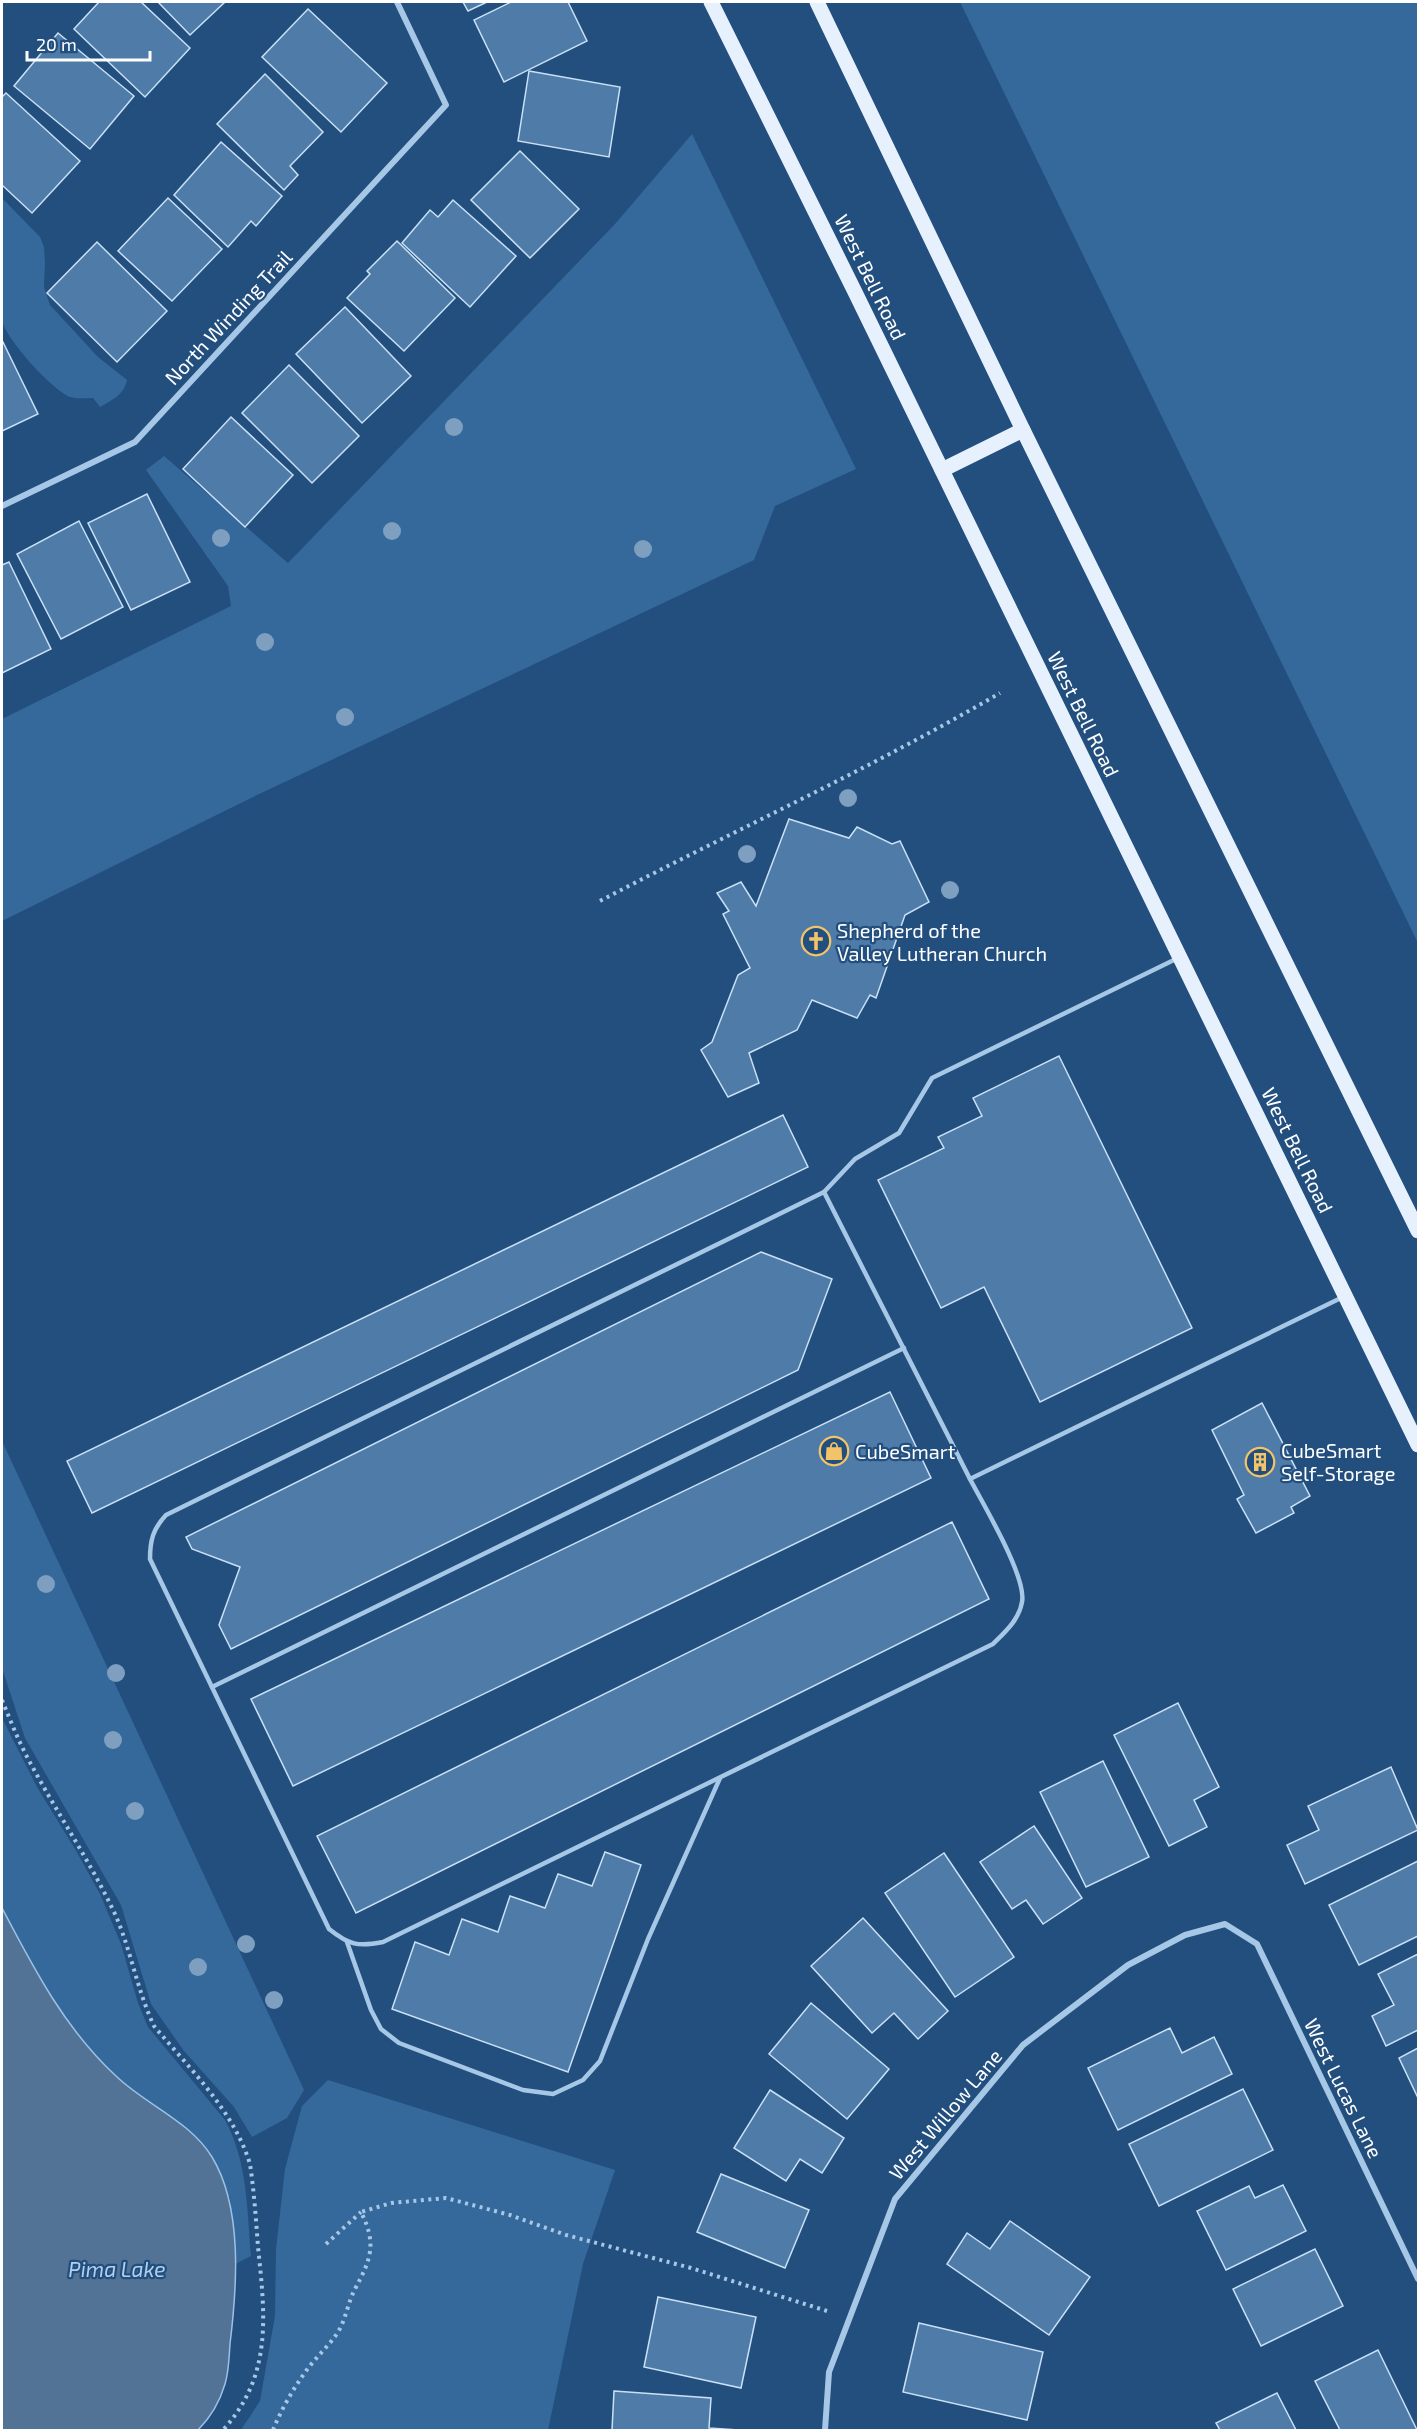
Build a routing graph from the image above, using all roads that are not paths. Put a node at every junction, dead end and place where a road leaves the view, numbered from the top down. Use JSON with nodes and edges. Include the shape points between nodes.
{"nodes":[{"id":1,"x":397,"y":2,"type":"edge"},
{"id":2,"x":711,"y":2,"type":"edge"},
{"id":3,"x":817,"y":2,"type":"edge"},
{"id":4,"x":1023,"y":430,"type":"junction"},
{"id":5,"x":942,"y":470,"type":"junction"},
{"id":6,"x":2,"y":506,"type":"edge"},
{"id":7,"x":1180,"y":957,"type":"junction"},
{"id":8,"x":824,"y":1192,"type":"junction"},
{"id":9,"x":1419,"y":1231,"type":"edge"},
{"id":10,"x":1345,"y":1296,"type":"junction"},
{"id":11,"x":904,"y":1348,"type":"junction"},
{"id":12,"x":1419,"y":1445,"type":"edge"},
{"id":13,"x":970,"y":1479,"type":"junction"},
{"id":14,"x":212,"y":1688,"type":"junction"},
{"id":15,"x":720,"y":1777,"type":"junction"},
{"id":16,"x":1226,"y":1924,"type":"joint"},
{"id":17,"x":347,"y":1942,"type":"junction"},
{"id":18,"x":1419,"y":2279,"type":"edge"},
{"id":19,"x":825,"y":2430,"type":"edge"}],
"edges":[{"from":1,"to":6,"type":"street","name":"North Winding Trail","via":[[446,105],[135,442]]},
{"from":2,"to":5,"type":"main road","name":"West Bell Road"},
{"from":3,"to":4,"type":"main road"},
{"from":4,"to":5,"type":"main road"},
{"from":4,"to":9,"type":"main road"},
{"from":5,"to":7,"type":"main road","name":"West Bell Road"},
{"from":7,"to":8,"type":"lane","via":[[932,1078],[899,1133],[855,1158]]},
{"from":7,"to":10,"type":"main road","name":"West Bell Road"},
{"from":8,"to":11,"type":"lane"},
{"from":8,"to":14,"type":"lane","via":[[166,1515],[155,1528],[150,1559]]},
{"from":10,"to":12,"type":"main road","name":"West Bell Road"},
{"from":10,"to":13,"type":"lane"},
{"from":11,"to":13,"type":"lane"},
{"from":11,"to":14,"type":"lane"},
{"from":13,"to":15,"type":"lane","via":[[1018,1575],[1022,1602],[1012,1625],[993,1644]]},
{"from":14,"to":17,"type":"lane","via":[[329,1929]]},
{"from":15,"to":17,"type":"lane","via":[[384,1942],[366,1946]]},
{"from":15,"to":17,"type":"lane","via":[[648,1939],[600,2061],[583,2080],[553,2094],[524,2090],[399,2043],[381,2029],[371,2010]]},
{"from":16,"to":18,"type":"street","name":"West Lucas Lane","via":[[1257,1944]]},
{"from":16,"to":19,"type":"street","name":"West Willow Lane","via":[[1185,1935],[1128,1965],[1023,2044],[895,2199],[829,2372]]}]}
